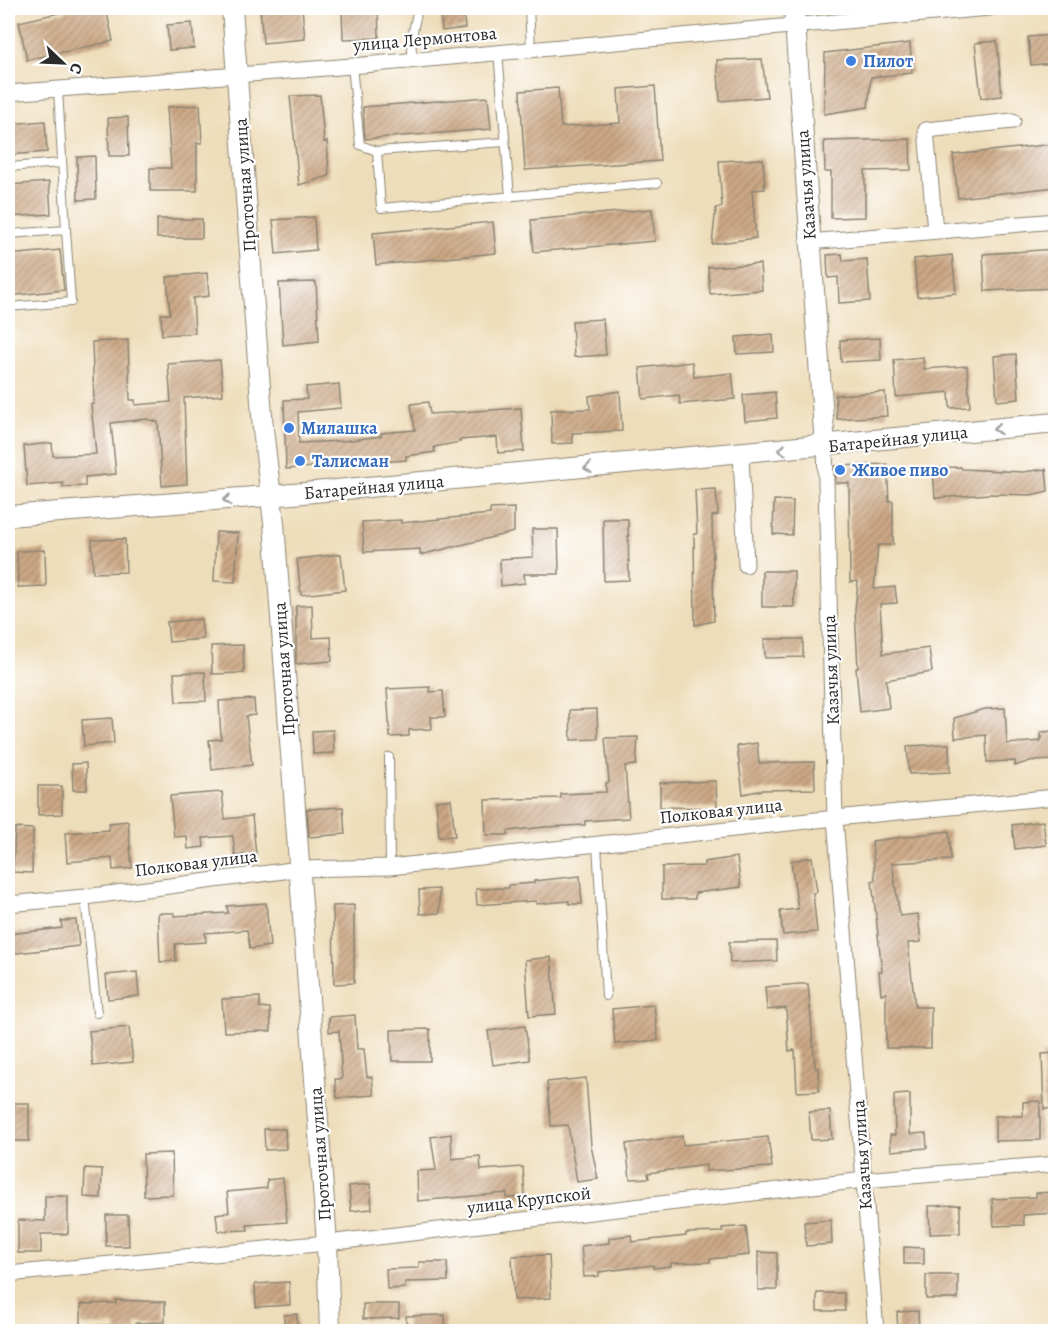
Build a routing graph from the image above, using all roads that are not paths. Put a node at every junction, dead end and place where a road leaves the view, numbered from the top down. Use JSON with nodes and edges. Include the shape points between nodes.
{"nodes":[{"id":1,"x":232,"y":8,"type":"edge"},
{"id":2,"x":418,"y":8,"type":"edge"},
{"id":3,"x":529,"y":8,"type":"edge"},
{"id":4,"x":989,"y":8,"type":"edge"},
{"id":5,"x":795,"y":16,"type":"edge"},
{"id":6,"x":531,"y":49,"type":"junction"},
{"id":7,"x":498,"y":52,"type":"junction"},
{"id":8,"x":413,"y":60,"type":"junction"},
{"id":9,"x":352,"y":66,"type":"junction"},
{"id":10,"x":237,"y":73,"type":"junction"},
{"id":11,"x":58,"y":89,"type":"junction"},
{"id":12,"x":8,"y":93,"type":"edge"},
{"id":13,"x":1013,"y":121,"type":"dead end"},
{"id":14,"x":505,"y":142,"type":"junction"},
{"id":15,"x":377,"y":151,"type":"junction"},
{"id":16,"x":62,"y":163,"type":"junction"},
{"id":17,"x":8,"y":166,"type":"edge"},
{"id":18,"x":657,"y":183,"type":"dead end"},
{"id":19,"x":510,"y":197,"type":"junction"},
{"id":20,"x":1056,"y":221,"type":"edge"},
{"id":21,"x":66,"y":230,"type":"junction"},
{"id":22,"x":935,"y":231,"type":"junction"},
{"id":23,"x":8,"y":234,"type":"edge"},
{"id":24,"x":809,"y":242,"type":"junction"},
{"id":25,"x":8,"y":307,"type":"edge"},
{"id":26,"x":1056,"y":423,"type":"edge"},
{"id":27,"x":825,"y":446,"type":"junction"},
{"id":28,"x":741,"y":454,"type":"junction"},
{"id":29,"x":272,"y":496,"type":"junction"},
{"id":30,"x":8,"y":516,"type":"edge"},
{"id":31,"x":746,"y":565,"type":"dead end"},
{"id":32,"x":389,"y":757,"type":"dead end"},
{"id":33,"x":1056,"y":797,"type":"edge"},
{"id":34,"x":835,"y":818,"type":"junction"},
{"id":35,"x":597,"y":844,"type":"junction"},
{"id":36,"x":390,"y":867,"type":"junction"},
{"id":37,"x":299,"y":869,"type":"junction"},
{"id":38,"x":85,"y":897,"type":"junction"},
{"id":39,"x":8,"y":903,"type":"edge"},
{"id":40,"x":606,"y":996,"type":"dead end"},
{"id":41,"x":97,"y":1013,"type":"dead end"},
{"id":42,"x":1056,"y":1164,"type":"edge"},
{"id":43,"x":864,"y":1180,"type":"junction"},
{"id":44,"x":327,"y":1244,"type":"junction"},
{"id":45,"x":8,"y":1274,"type":"edge"},
{"id":46,"x":330,"y":1332,"type":"edge"},
{"id":47,"x":876,"y":1332,"type":"edge"}],
"edges":[{"from":1,"to":10,"type":"street","name":"Проточная улица"},
{"from":2,"to":8,"type":"lane","via":[[411,41]]},
{"from":3,"to":6,"type":"lane"},
{"from":4,"to":5,"type":"street","name":"улица Лермонтова"},
{"from":5,"to":6,"type":"street","name":"улица Лермонтова"},
{"from":5,"to":24,"type":"street","name":"Казачья улица"},
{"from":6,"to":7,"type":"street","name":"улица Лермонтова"},
{"from":7,"to":8,"type":"street","name":"улица Лермонтова"},
{"from":7,"to":14,"type":"lane"},
{"from":8,"to":9,"type":"street","name":"улица Лермонтова"},
{"from":9,"to":10,"type":"street","name":"улица Лермонтова"},
{"from":9,"to":15,"type":"lane","via":[[360,145]]},
{"from":10,"to":11,"type":"street","name":"улица Лермонтова"},
{"from":10,"to":29,"type":"street","name":"Проточная улица","via":[[263,429]]},
{"from":11,"to":12,"type":"street","name":"улица Лермонтова"},
{"from":11,"to":16,"type":"lane"},
{"from":13,"to":22,"type":"street","via":[[926,130]]},
{"from":14,"to":15,"type":"lane"},
{"from":14,"to":19,"type":"lane"},
{"from":15,"to":19,"type":"lane","via":[[381,208]]},
{"from":16,"to":17,"type":"lane"},
{"from":16,"to":21,"type":"lane"},
{"from":18,"to":19,"type":"lane"},
{"from":20,"to":22,"type":"street"},
{"from":21,"to":23,"type":"lane"},
{"from":21,"to":25,"type":"lane","via":[[71,302]]},
{"from":22,"to":24,"type":"street"},
{"from":24,"to":27,"type":"street","name":"Казачья улица"},
{"from":26,"to":27,"type":"street","name":"Батарейная улица","one_way":true},
{"from":27,"to":28,"type":"street","name":"Батарейная улица","one_way":true},
{"from":27,"to":34,"type":"street","name":"Казачья улица"},
{"from":28,"to":29,"type":"street","name":"Батарейная улица","one_way":true},
{"from":28,"to":31,"type":"street"},
{"from":29,"to":30,"type":"street","name":"Батарейная улица","one_way":true},
{"from":29,"to":37,"type":"street","name":"Проточная улица"},
{"from":32,"to":36,"type":"lane"},
{"from":33,"to":34,"type":"street","name":"Полковая улица"},
{"from":34,"to":35,"type":"street","name":"Полковая улица"},
{"from":34,"to":43,"type":"street","name":"Казачья улица"},
{"from":35,"to":36,"type":"street","name":"Полковая улица"},
{"from":35,"to":40,"type":"lane"},
{"from":36,"to":37,"type":"street","name":"Полковая улица"},
{"from":37,"to":38,"type":"street","name":"Полковая улица"},
{"from":37,"to":44,"type":"street","name":"Проточная улица"},
{"from":38,"to":39,"type":"street","name":"Полковая улица"},
{"from":38,"to":41,"type":"lane"},
{"from":42,"to":43,"type":"street","name":"улица Крупской"},
{"from":43,"to":44,"type":"street","name":"улица Крупской"},
{"from":43,"to":47,"type":"street","name":"Казачья улица"},
{"from":44,"to":45,"type":"street","name":"улица Крупской"},
{"from":44,"to":46,"type":"street","name":"Проточная улица"}]}
